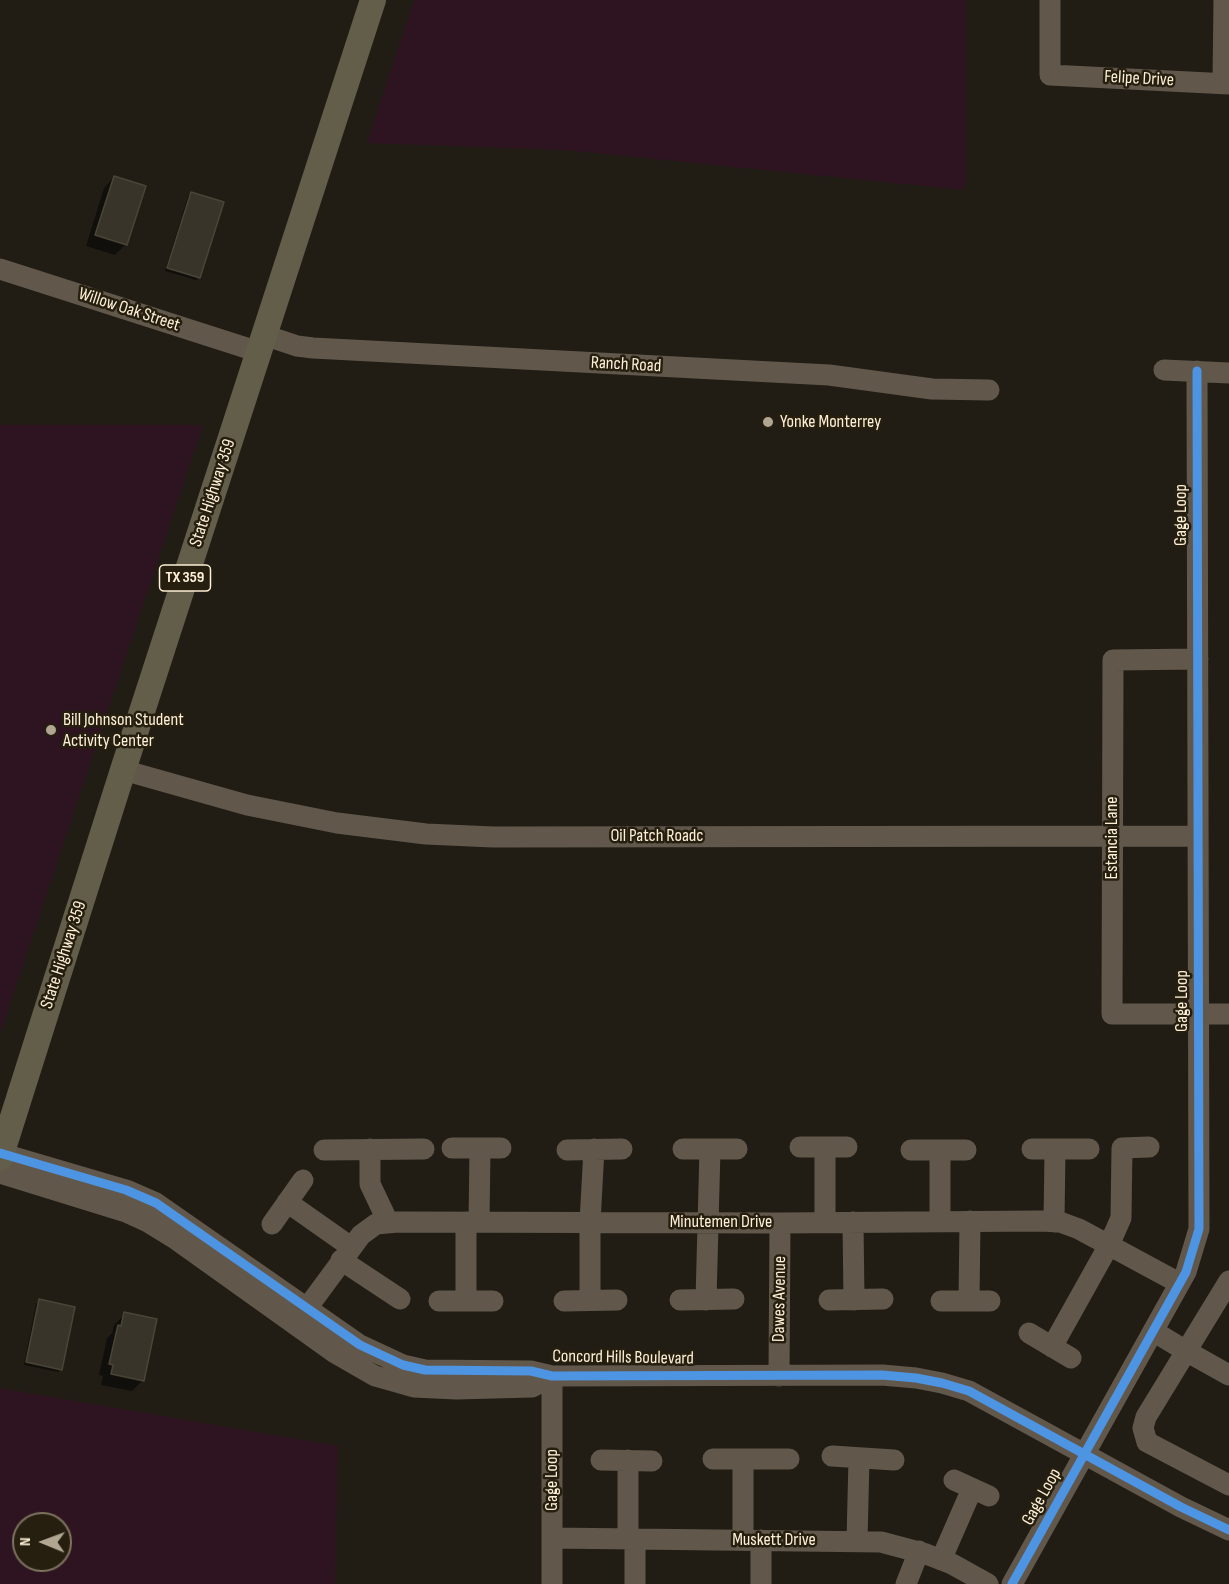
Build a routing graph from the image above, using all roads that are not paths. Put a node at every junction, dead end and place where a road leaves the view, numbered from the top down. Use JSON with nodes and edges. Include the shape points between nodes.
{"nodes":[{"id":1,"x":373,"y":0,"type":"edge"},
{"id":2,"x":1050,"y":0,"type":"edge"},
{"id":3,"x":1224,"y":0,"type":"edge"},
{"id":4,"x":1226,"y":83,"type":"edge"},
{"id":5,"x":0,"y":269,"type":"edge"},
{"id":6,"x":261,"y":343,"type":"junction"},
{"id":7,"x":1164,"y":370,"type":"dead end"},
{"id":8,"x":1197,"y":371,"type":"junction"},
{"id":9,"x":1229,"y":373,"type":"edge"},
{"id":10,"x":989,"y":390,"type":"dead end"},
{"id":11,"x":1198,"y":659,"type":"junction"},
{"id":12,"x":123,"y":770,"type":"junction"},
{"id":13,"x":1112,"y":836,"type":"junction"},
{"id":14,"x":1198,"y":836,"type":"junction"},
{"id":15,"x":1198,"y":1014,"type":"junction"},
{"id":16,"x":1229,"y":1014,"type":"edge"},
{"id":17,"x":800,"y":1147,"type":"dead end"},
{"id":18,"x":825,"y":1147,"type":"junction"},
{"id":19,"x":847,"y":1147,"type":"dead end"},
{"id":20,"x":1149,"y":1147,"type":"dead end"},
{"id":21,"x":452,"y":1148,"type":"dead end"},
{"id":22,"x":480,"y":1148,"type":"junction"},
{"id":23,"x":501,"y":1148,"type":"dead end"},
{"id":24,"x":370,"y":1149,"type":"junction"},
{"id":25,"x":424,"y":1149,"type":"dead end"},
{"id":26,"x":594,"y":1149,"type":"junction"},
{"id":27,"x":622,"y":1149,"type":"dead end"},
{"id":28,"x":683,"y":1149,"type":"dead end"},
{"id":29,"x":710,"y":1149,"type":"junction"},
{"id":30,"x":737,"y":1149,"type":"dead end"},
{"id":31,"x":1032,"y":1149,"type":"dead end"},
{"id":32,"x":1055,"y":1149,"type":"junction"},
{"id":33,"x":1089,"y":1149,"type":"dead end"},
{"id":34,"x":324,"y":1150,"type":"dead end"},
{"id":35,"x":567,"y":1150,"type":"dead end"},
{"id":36,"x":911,"y":1150,"type":"dead end"},
{"id":37,"x":940,"y":1150,"type":"junction"},
{"id":38,"x":966,"y":1150,"type":"dead end"},
{"id":39,"x":0,"y":1159,"type":"edge"},
{"id":40,"x":303,"y":1180,"type":"dead end"},
{"id":41,"x":287,"y":1202,"type":"junction"},
{"id":42,"x":940,"y":1221,"type":"junction"},
{"id":43,"x":970,"y":1221,"type":"junction"},
{"id":44,"x":388,"y":1222,"type":"junction"},
{"id":45,"x":472,"y":1222,"type":"junction"},
{"id":46,"x":590,"y":1222,"type":"junction"},
{"id":47,"x":709,"y":1222,"type":"junction"},
{"id":48,"x":780,"y":1222,"type":"junction"},
{"id":49,"x":825,"y":1222,"type":"junction"},
{"id":50,"x":853,"y":1222,"type":"junction"},
{"id":51,"x":1054,"y":1222,"type":"junction"},
{"id":52,"x":272,"y":1224,"type":"dead end"},
{"id":53,"x":1109,"y":1245,"type":"junction"},
{"id":54,"x":346,"y":1253,"type":"junction"},
{"id":55,"x":1229,"y":1281,"type":"edge"},
{"id":56,"x":1179,"y":1283,"type":"junction"},
{"id":57,"x":400,"y":1299,"type":"dead end"},
{"id":58,"x":734,"y":1299,"type":"dead end"},
{"id":59,"x":883,"y":1299,"type":"dead end"},
{"id":60,"x":590,"y":1300,"type":"junction"},
{"id":61,"x":617,"y":1300,"type":"dead end"},
{"id":62,"x":680,"y":1300,"type":"dead end"},
{"id":63,"x":706,"y":1300,"type":"junction"},
{"id":64,"x":829,"y":1300,"type":"dead end"},
{"id":65,"x":854,"y":1300,"type":"junction"},
{"id":66,"x":439,"y":1301,"type":"dead end"},
{"id":67,"x":465,"y":1301,"type":"junction"},
{"id":68,"x":493,"y":1301,"type":"dead end"},
{"id":69,"x":564,"y":1301,"type":"dead end"},
{"id":70,"x":941,"y":1301,"type":"dead end"},
{"id":71,"x":301,"y":1316,"type":"junction"},
{"id":72,"x":1153,"y":1331,"type":"junction"},
{"id":73,"x":1029,"y":1334,"type":"dead end"},
{"id":74,"x":1052,"y":1347,"type":"junction"},
{"id":75,"x":1186,"y":1351,"type":"junction"},
{"id":76,"x":1071,"y":1358,"type":"dead end"},
{"id":77,"x":1229,"y":1375,"type":"edge"},
{"id":78,"x":552,"y":1376,"type":"junction"},
{"id":79,"x":779,"y":1376,"type":"junction"},
{"id":80,"x":1085,"y":1455,"type":"junction"},
{"id":81,"x":832,"y":1456,"type":"dead end"},
{"id":82,"x":859,"y":1458,"type":"junction"},
{"id":83,"x":713,"y":1459,"type":"dead end"},
{"id":84,"x":743,"y":1459,"type":"junction"},
{"id":85,"x":789,"y":1459,"type":"dead end"},
{"id":86,"x":601,"y":1460,"type":"dead end"},
{"id":87,"x":628,"y":1460,"type":"junction"},
{"id":88,"x":894,"y":1460,"type":"dead end"},
{"id":89,"x":652,"y":1461,"type":"dead end"},
{"id":90,"x":1229,"y":1485,"type":"edge"},
{"id":91,"x":972,"y":1488,"type":"dead end"},
{"id":92,"x":1229,"y":1530,"type":"edge"},
{"id":93,"x":552,"y":1538,"type":"junction"},
{"id":94,"x":632,"y":1539,"type":"junction"},
{"id":95,"x":752,"y":1540,"type":"junction"},
{"id":96,"x":857,"y":1541,"type":"junction"},
{"id":97,"x":919,"y":1551,"type":"junction"},
{"id":98,"x":941,"y":1560,"type":"junction"},
{"id":99,"x":552,"y":1584,"type":"edge"},
{"id":100,"x":635,"y":1584,"type":"edge"},
{"id":101,"x":761,"y":1584,"type":"edge"},
{"id":102,"x":906,"y":1584,"type":"edge"},
{"id":103,"x":988,"y":1584,"type":"edge"},
{"id":104,"x":1012,"y":1584,"type":"edge"}],
"edges":[{"from":1,"to":6,"type":"main road","name":"State Highway 359","number":"TX 359"},
{"from":2,"to":4,"type":"street","name":"Felipe Drive","via":[[1050,75]]},
{"from":3,"to":4,"type":"street"},
{"from":5,"to":6,"type":"street","name":"Willow Oak Street"},
{"from":6,"to":10,"type":"street","name":"Ranch Road","via":[[829,375],[932,389]]},
{"from":6,"to":12,"type":"main road","name":"State Highway 359","number":"TX 359"},
{"from":7,"to":8,"type":"street"},
{"from":8,"to":9,"type":"street"},
{"from":8,"to":11,"type":"street","name":"Gage Loop"},
{"from":11,"to":13,"type":"street","name":"Estancia Lane","via":[[1113,660]]},
{"from":11,"to":14,"type":"street","name":"Gage Loop"},
{"from":12,"to":13,"type":"street","name":"Oil Patch Roadc","via":[[247,805],[337,823],[426,834]]},
{"from":12,"to":39,"type":"main road","name":"State Highway 359","number":"TX 359"},
{"from":13,"to":14,"type":"street","name":"Oil Patch Roadc"},
{"from":13,"to":15,"type":"street","name":"Estancia Lane","via":[[1112,1014]]},
{"from":14,"to":15,"type":"street","name":"Gage Loop"},
{"from":15,"to":16,"type":"street"},
{"from":15,"to":56,"type":"street","name":"Gage Loop","via":[[1199,1229]]},
{"from":17,"to":18,"type":"street"},
{"from":18,"to":19,"type":"street"},
{"from":18,"to":49,"type":"street"},
{"from":20,"to":53,"type":"street","via":[[1122,1148],[1121,1218]]},
{"from":21,"to":22,"type":"street"},
{"from":22,"to":23,"type":"street"},
{"from":22,"to":45,"type":"street"},
{"from":24,"to":25,"type":"street"},
{"from":24,"to":34,"type":"street"},
{"from":24,"to":44,"type":"street","via":[[370,1184]]},
{"from":26,"to":27,"type":"street"},
{"from":26,"to":35,"type":"street"},
{"from":26,"to":46,"type":"street"},
{"from":28,"to":29,"type":"street"},
{"from":29,"to":30,"type":"street"},
{"from":29,"to":47,"type":"street"},
{"from":31,"to":32,"type":"street"},
{"from":32,"to":33,"type":"street"},
{"from":32,"to":51,"type":"street"},
{"from":36,"to":37,"type":"street"},
{"from":37,"to":38,"type":"street"},
{"from":37,"to":42,"type":"street"},
{"from":39,"to":71,"type":"street","name":"Concord Hills Boulevard","via":[[126,1190],[152,1213]]},
{"from":40,"to":41,"type":"street"},
{"from":41,"to":52,"type":"street"},
{"from":41,"to":54,"type":"street"},
{"from":42,"to":43,"type":"street","name":"Minutemen Drive"},
{"from":42,"to":50,"type":"street","name":"Minutemen Drive"},
{"from":43,"to":51,"type":"street","name":"Minutemen Drive"},
{"from":43,"to":70,"type":"street","via":[[979,1301]]},
{"from":44,"to":45,"type":"street","name":"Minutemen Drive"},
{"from":44,"to":54,"type":"street","name":"Minutemen Drive","via":[[369,1228]]},
{"from":45,"to":46,"type":"street","name":"Minutemen Drive"},
{"from":45,"to":67,"type":"street"},
{"from":46,"to":47,"type":"street","name":"Minutemen Drive"},
{"from":46,"to":60,"type":"street"},
{"from":47,"to":48,"type":"street","name":"Minutemen Drive"},
{"from":47,"to":63,"type":"street"},
{"from":48,"to":49,"type":"street","name":"Minutemen Drive"},
{"from":48,"to":79,"type":"street","name":"Dawes Avenue"},
{"from":49,"to":50,"type":"street","name":"Minutemen Drive"},
{"from":50,"to":65,"type":"street"},
{"from":51,"to":53,"type":"street","name":"Minutemen Drive","via":[[1079,1229]]},
{"from":53,"to":56,"type":"street","name":"Minutemen Drive"},
{"from":53,"to":74,"type":"street"},
{"from":54,"to":57,"type":"street"},
{"from":54,"to":71,"type":"street","name":"Minutemen Drive"},
{"from":55,"to":75,"type":"street"},
{"from":56,"to":72,"type":"street","name":"Gage Loop"},
{"from":58,"to":63,"type":"street"},
{"from":59,"to":65,"type":"street"},
{"from":60,"to":61,"type":"street"},
{"from":60,"to":69,"type":"street"},
{"from":62,"to":63,"type":"street"},
{"from":64,"to":65,"type":"street"},
{"from":66,"to":67,"type":"street"},
{"from":67,"to":68,"type":"street"},
{"from":71,"to":78,"type":"street","name":"Concord Hills Boulevard","via":[[360,1345],[400,1374],[425,1370],[531,1371]]},
{"from":72,"to":75,"type":"street"},
{"from":72,"to":80,"type":"street","name":"Gage Loop"},
{"from":73,"to":74,"type":"street"},
{"from":74,"to":76,"type":"street"},
{"from":75,"to":77,"type":"street"},
{"from":75,"to":90,"type":"street","via":[[1146,1417],[1143,1435],[1147,1442]]},
{"from":78,"to":79,"type":"street","name":"Concord Hills Boulevard"},
{"from":78,"to":93,"type":"street","name":"Gage Loop"},
{"from":79,"to":80,"type":"street","name":"Concord Hills Boulevard","via":[[882,1375],[942,1383],[969,1392]]},
{"from":80,"to":92,"type":"street","name":"Concord Hills Boulevard"},
{"from":80,"to":104,"type":"street","name":"Gage Loop"},
{"from":81,"to":82,"type":"street"},
{"from":82,"to":88,"type":"street"},
{"from":82,"to":96,"type":"street"},
{"from":83,"to":84,"type":"street"},
{"from":84,"to":85,"type":"street"},
{"from":84,"to":95,"type":"street"},
{"from":86,"to":87,"type":"street"},
{"from":87,"to":89,"type":"street"},
{"from":87,"to":94,"type":"street"},
{"from":91,"to":98,"type":"street"},
{"from":93,"to":94,"type":"street","name":"Muskett Drive"},
{"from":93,"to":99,"type":"street","name":"Gage Loop"},
{"from":94,"to":95,"type":"street","name":"Muskett Drive"},
{"from":94,"to":100,"type":"street"},
{"from":95,"to":96,"type":"street","name":"Muskett Drive"},
{"from":95,"to":101,"type":"street"},
{"from":96,"to":97,"type":"street","name":"Muskett Drive"},
{"from":97,"to":98,"type":"street","name":"Muskett Drive"},
{"from":97,"to":102,"type":"street"},
{"from":98,"to":103,"type":"street","name":"Muskett Drive"}]}
